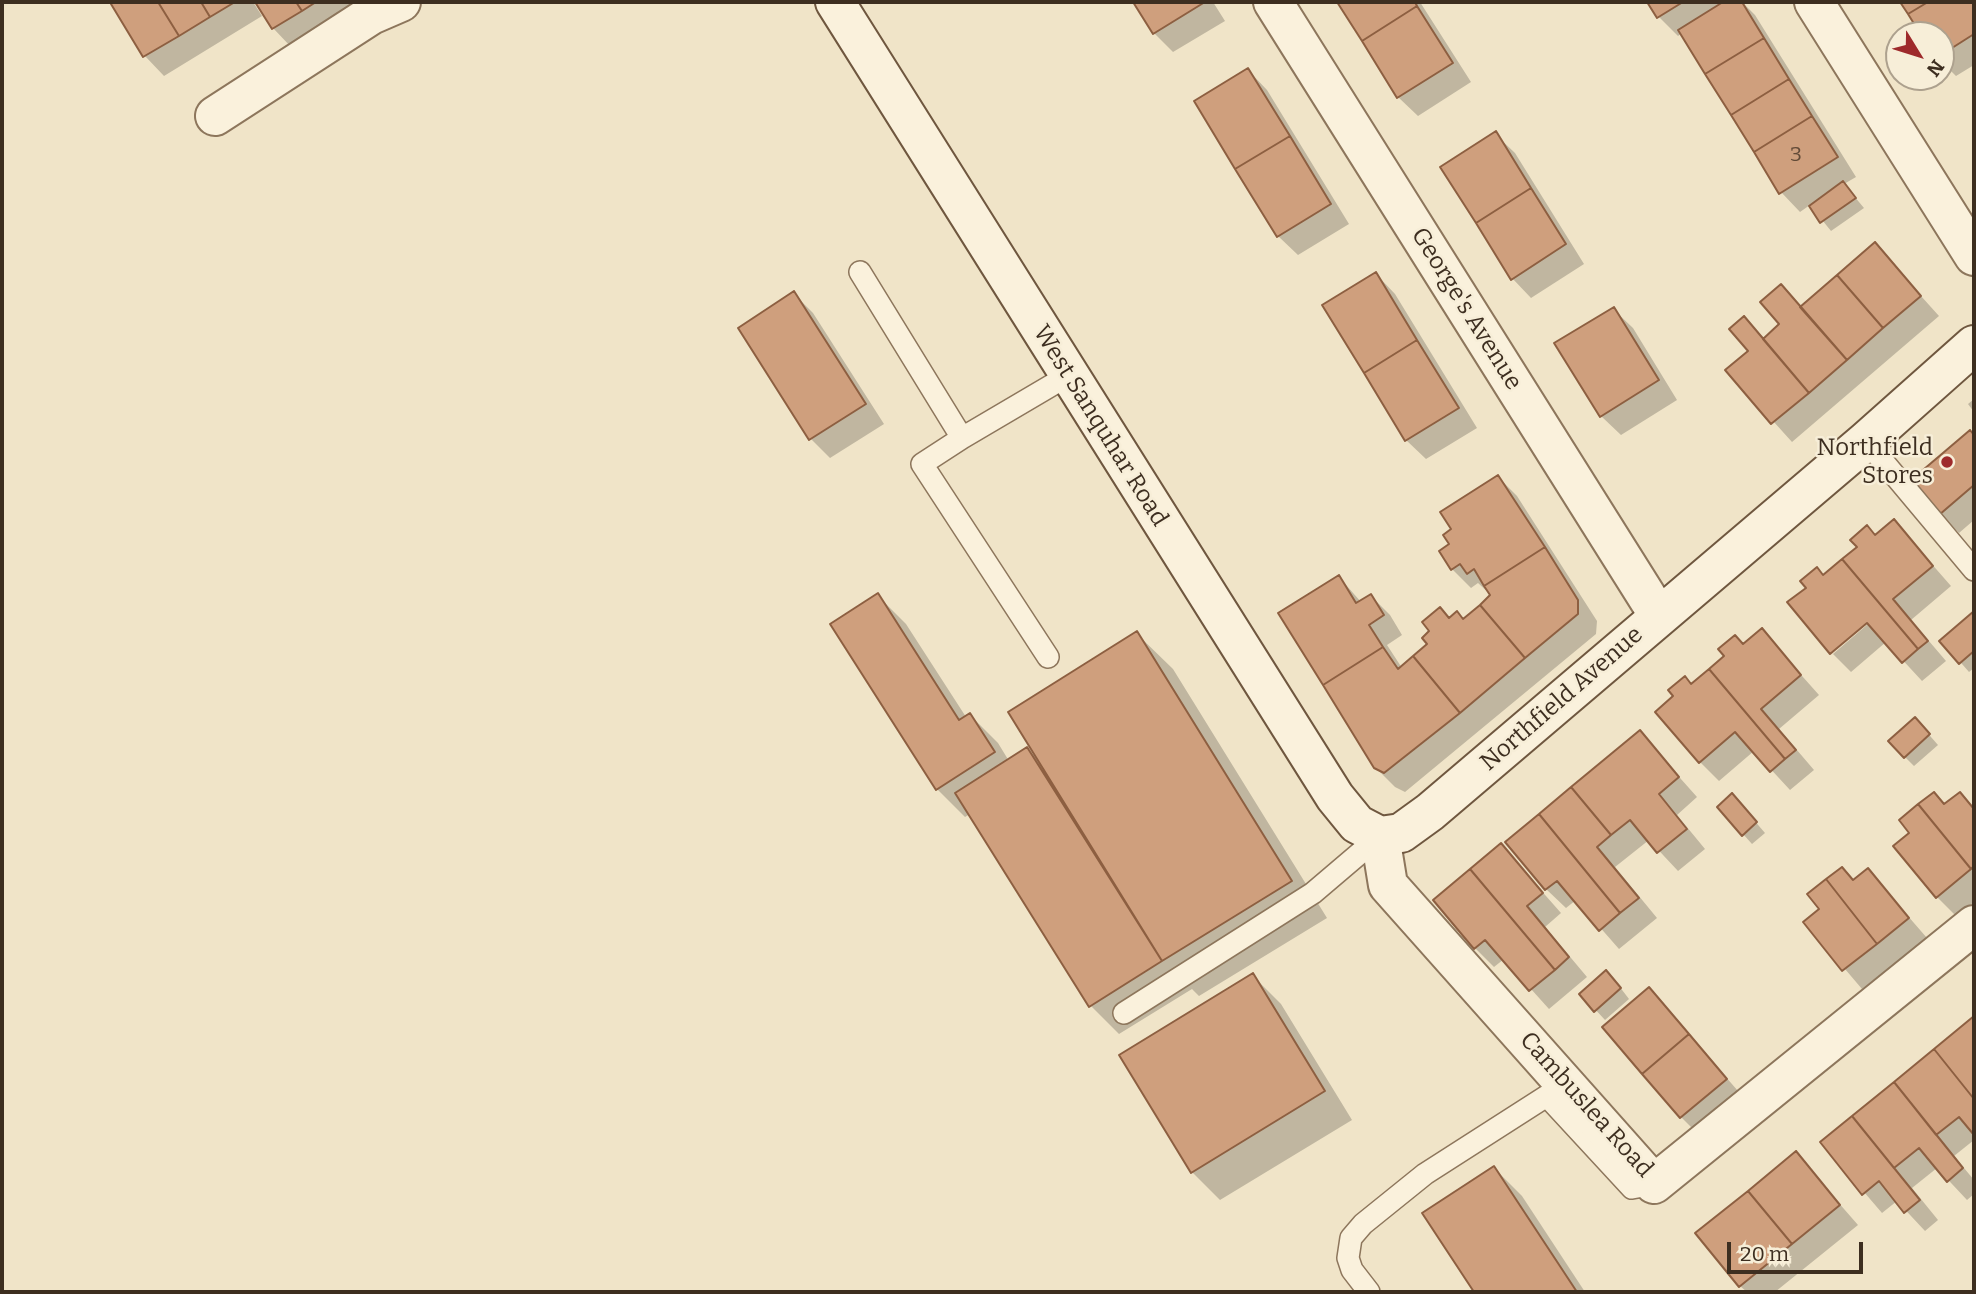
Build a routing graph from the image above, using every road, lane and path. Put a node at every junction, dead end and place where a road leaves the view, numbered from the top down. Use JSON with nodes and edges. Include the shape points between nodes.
{"nodes":[{"id":1,"x":401,"y":2,"type":"edge"},
{"id":2,"x":835,"y":2,"type":"edge"},
{"id":3,"x":1273,"y":2,"type":"edge"},
{"id":4,"x":1814,"y":2,"type":"edge"},
{"id":5,"x":215,"y":116,"type":"dead end"},
{"id":6,"x":1974,"y":256,"type":"edge"},
{"id":7,"x":860,"y":272,"type":"dead end"},
{"id":8,"x":1974,"y":345,"type":"edge"},
{"id":9,"x":1069,"y":375,"type":"junction"},
{"id":10,"x":962,"y":438,"type":"junction"},
{"id":11,"x":1866,"y":441,"type":"junction"},
{"id":12,"x":1974,"y":570,"type":"edge"},
{"id":13,"x":1659,"y":616,"type":"junction"},
{"id":14,"x":1048,"y":657,"type":"dead end"},
{"id":15,"x":1380,"y":836,"type":"junction"},
{"id":16,"x":1974,"y":925,"type":"edge"},
{"id":17,"x":1124,"y":1013,"type":"dead end"},
{"id":18,"x":1557,"y":1090,"type":"junction"},
{"id":19,"x":1369,"y":1292,"type":"edge"}],
"edges":[{"from":1,"to":5,"type":"street","via":[[371,15]]},
{"from":2,"to":9,"type":"street","name":"West Sanquhar Road"},
{"from":3,"to":13,"type":"street","name":"George's Avenue"},
{"from":4,"to":6,"type":"street"},
{"from":7,"to":10,"type":"lane"},
{"from":8,"to":11,"type":"street","name":"Northfield Avenue"},
{"from":9,"to":10,"type":"lane"},
{"from":9,"to":15,"type":"street","name":"West Sanquhar Road","via":[[1335,797],[1357,824]]},
{"from":10,"to":14,"type":"lane","via":[[922,464]]},
{"from":11,"to":12,"type":"lane"},
{"from":11,"to":13,"type":"street","name":"Northfield Avenue"},
{"from":13,"to":15,"type":"street","name":"Northfield Avenue","via":[[1430,812],[1401,833]]},
{"from":15,"to":17,"type":"lane","name":"Northfield Avenue","via":[[1312,893]]},
{"from":15,"to":18,"type":"street","name":"Cambuslea Road","via":[[1388,885]]},
{"from":16,"to":18,"type":"street","name":"Cambuslea Road","via":[[1654,1184]]},
{"from":18,"to":19,"type":"lane","via":[[1425,1174],[1363,1224],[1352,1238],[1348,1258]]}]}
